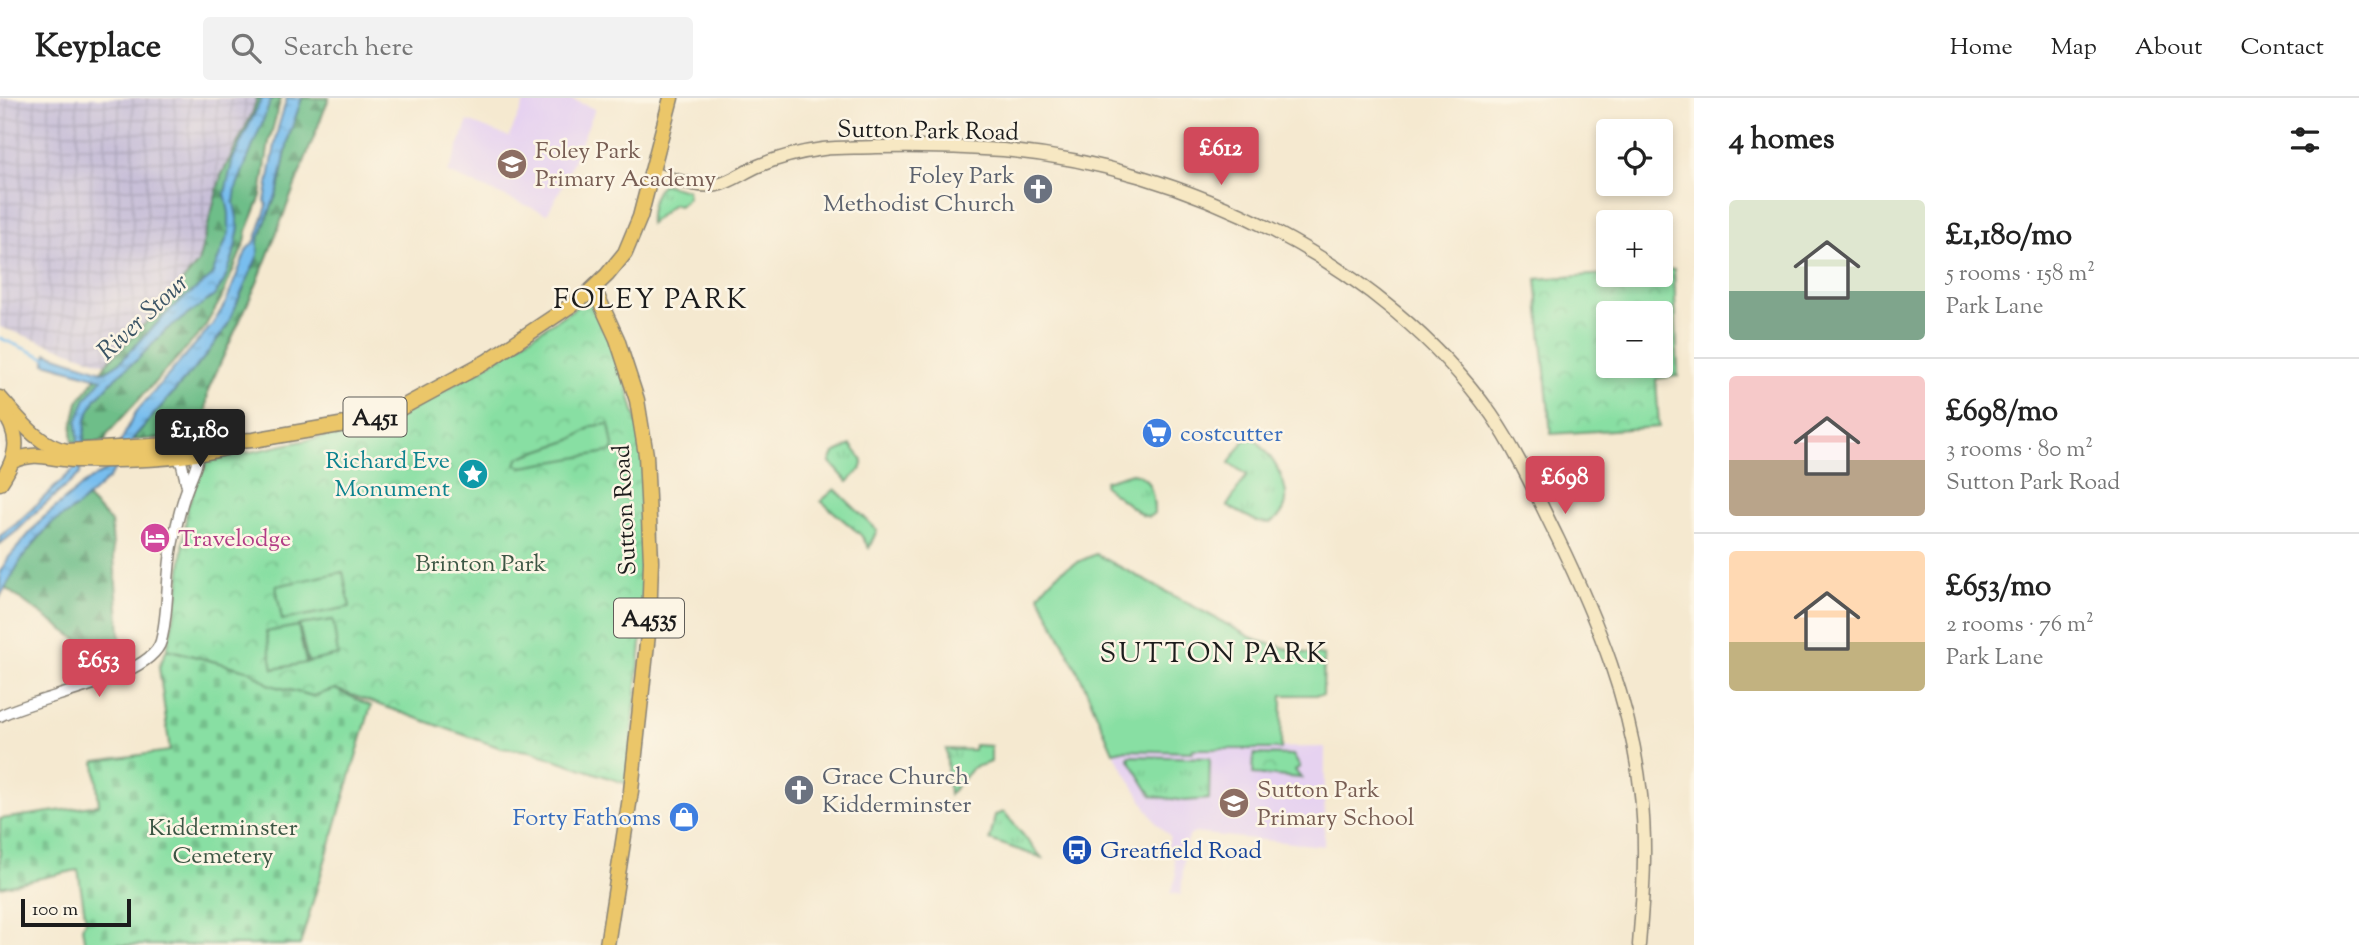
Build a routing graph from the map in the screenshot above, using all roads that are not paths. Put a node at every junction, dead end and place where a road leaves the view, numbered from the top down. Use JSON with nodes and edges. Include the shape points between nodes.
{"nodes":[{"id":1,"x":671,"y":98,"type":"edge"},
{"id":2,"x":650,"y":173,"type":"junction"},
{"id":3,"x":594,"y":289,"type":"junction"},
{"id":4,"x":0,"y":398,"type":"edge"},
{"id":5,"x":0,"y":407,"type":"edge"},
{"id":6,"x":198,"y":449,"type":"junction"},
{"id":7,"x":106,"y":453,"type":"junction"},
{"id":8,"x":62,"y":455,"type":"junction"},
{"id":9,"x":178,"y":457,"type":"junction"},
{"id":10,"x":13,"y":461,"type":"junction"},
{"id":11,"x":0,"y":483,"type":"edge"},
{"id":12,"x":187,"y":488,"type":"junction"},
{"id":13,"x":0,"y":716,"type":"edge"},
{"id":14,"x":607,"y":945,"type":"edge"},
{"id":15,"x":1639,"y":945,"type":"edge"}],
"edges":[{"from":1,"to":2,"type":"main road","number":"A451"},
{"from":2,"to":3,"type":"main road","number":"A451","via":[[628,248]]},
{"from":2,"to":15,"type":"main road","name":"Sutton Park Road","via":[[716,185],[783,157],[829,148],[973,148],[1049,157],[1119,171],[1215,202],[1300,246],[1401,314],[1461,376],[1497,423],[1590,604],[1636,755],[1644,847]]},
{"from":3,"to":6,"type":"main road","number":"A451","via":[[486,362],[383,415]]},
{"from":3,"to":14,"type":"main road","name":"Sutton Road","number":"A4535","via":[[637,400],[646,455],[651,561],[649,625],[631,791]]},
{"from":4,"to":8,"type":"main road","number":"A451","via":[[42,442]]},
{"from":5,"to":10,"type":"main road","via":[[16,436]]},
{"from":6,"to":7,"type":"main road","number":"A451","via":[[143,447]]},
{"from":6,"to":9,"type":"main road","number":"A451"},
{"from":6,"to":12,"type":"street"},
{"from":7,"to":8,"type":"main road","number":"A451"},
{"from":7,"to":8,"type":"main road","number":"A451","via":[[83,460]]},
{"from":7,"to":9,"type":"main road","number":"A451","via":[[128,460]]},
{"from":8,"to":10,"type":"main road","number":"A451","via":[[35,454]]},
{"from":9,"to":12,"type":"street"},
{"from":10,"to":11,"type":"main road"},
{"from":12,"to":13,"type":"street","via":[[171,551],[157,650],[111,678]]}]}
